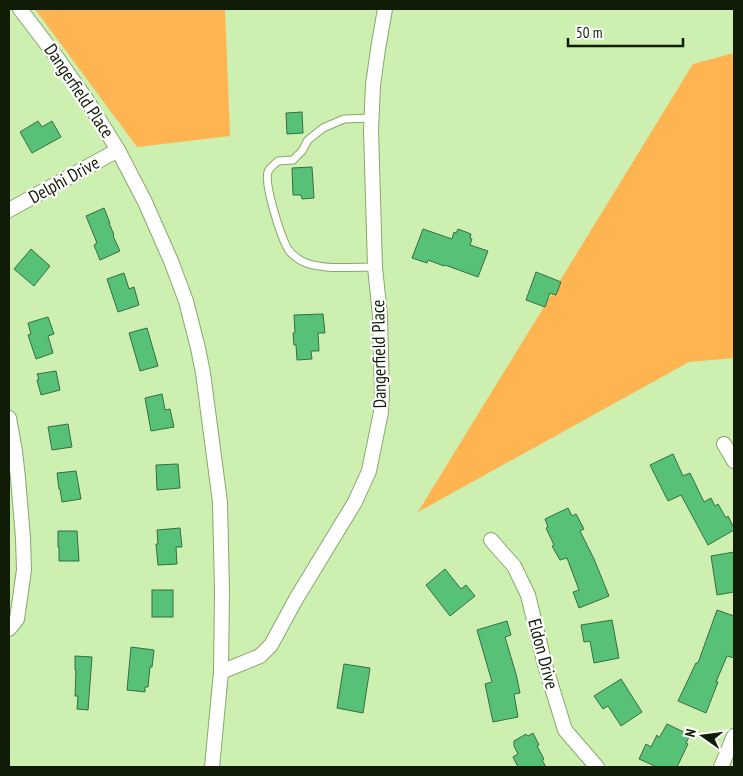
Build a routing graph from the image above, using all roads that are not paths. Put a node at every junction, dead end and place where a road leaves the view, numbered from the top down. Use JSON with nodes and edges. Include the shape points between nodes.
{"nodes":[{"id":1,"x":20,"y":9,"type":"edge"},
{"id":2,"x":385,"y":9,"type":"edge"},
{"id":3,"x":372,"y":118,"type":"junction"},
{"id":4,"x":118,"y":150,"type":"junction"},
{"id":5,"x":9,"y":210,"type":"edge"},
{"id":6,"x":375,"y":267,"type":"junction"},
{"id":7,"x":9,"y":418,"type":"edge"},
{"id":8,"x":724,"y":444,"type":"dead end"},
{"id":9,"x":734,"y":461,"type":"edge"},
{"id":10,"x":14,"y":479,"type":"edge"},
{"id":11,"x":491,"y":540,"type":"dead end"},
{"id":12,"x":9,"y":630,"type":"edge"},
{"id":13,"x":220,"y":672,"type":"junction"},
{"id":14,"x":734,"y":736,"type":"edge"},
{"id":15,"x":212,"y":767,"type":"edge"},
{"id":16,"x":597,"y":767,"type":"edge"},
{"id":17,"x":721,"y":767,"type":"edge"}],
"edges":[{"from":1,"to":4,"type":"street","name":"Dangerfield Place","via":[[58,59]]},
{"from":2,"to":3,"type":"street","name":"Dangerfield Place","via":[[373,85]]},
{"from":3,"to":6,"type":"street","name":"Dangerfield Place"},
{"from":3,"to":6,"type":"lane","via":[[344,119],[323,128],[308,140],[293,160],[278,161],[268,170],[267,182],[281,234],[297,258],[323,267]]},
{"from":4,"to":5,"type":"street","name":"Delphi Drive"},
{"from":4,"to":13,"type":"street","name":"Dangerfield Place","via":[[145,202],[186,300],[203,373],[220,502]]},
{"from":6,"to":13,"type":"street","name":"Dangerfield Place","via":[[382,393],[369,471],[355,502],[271,645],[260,656]]},
{"from":7,"to":10,"type":"street","via":[[15,451]]},
{"from":8,"to":9,"type":"street"},
{"from":10,"to":12,"type":"street","via":[[24,538],[24,570],[17,619]]},
{"from":11,"to":16,"type":"street","name":"Eldon Drive","via":[[514,566],[528,595],[565,730]]},
{"from":13,"to":15,"type":"street","name":"Dangerfield Place"},
{"from":14,"to":17,"type":"street"}]}
